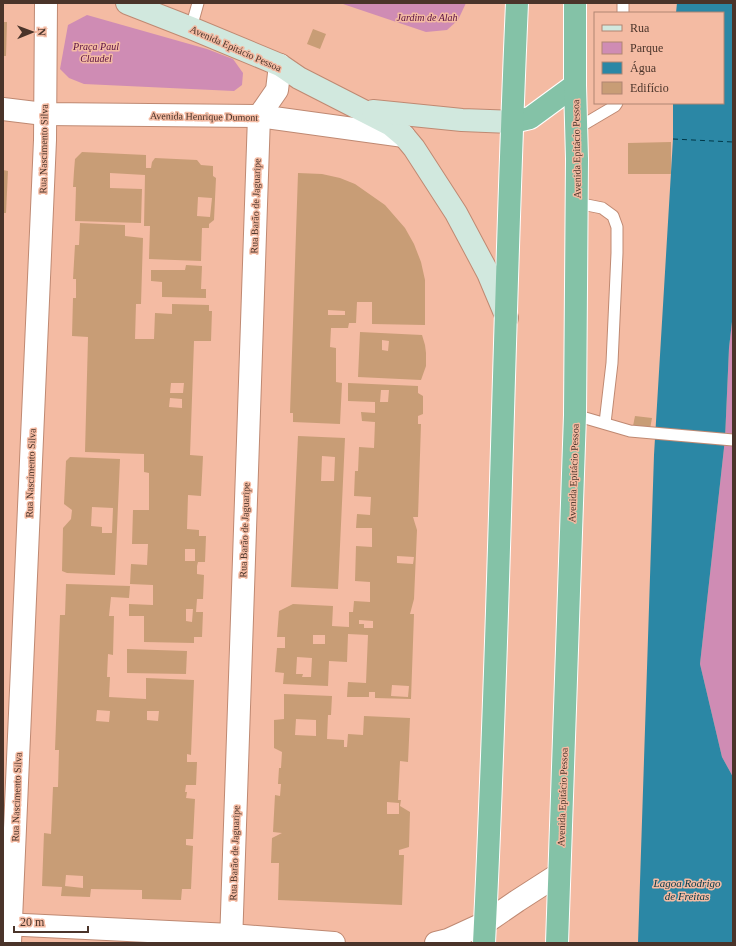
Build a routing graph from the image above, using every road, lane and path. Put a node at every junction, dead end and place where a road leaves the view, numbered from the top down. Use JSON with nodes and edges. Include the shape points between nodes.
{"nodes":[{"id":1,"x":46,"y":3,"type":"edge"},
{"id":2,"x":127,"y":3,"type":"edge"},
{"id":3,"x":198,"y":3,"type":"edge"},
{"id":4,"x":517,"y":3,"type":"edge"},
{"id":5,"x":575,"y":3,"type":"edge"},
{"id":6,"x":191,"y":28,"type":"junction"},
{"id":7,"x":280,"y":65,"type":"junction"},
{"id":8,"x":575,"y":85,"type":"junction"},
{"id":9,"x":616,"y":104,"type":"edge"},
{"id":10,"x":3,"y":109,"type":"edge"},
{"id":11,"x":364,"y":110,"type":"junction"},
{"id":12,"x":44,"y":114,"type":"junction"},
{"id":13,"x":259,"y":116,"type":"junction"},
{"id":14,"x":513,"y":122,"type":"junction"},
{"id":15,"x":576,"y":129,"type":"junction"},
{"id":16,"x":404,"y":136,"type":"junction"},
{"id":17,"x":577,"y":203,"type":"junction"},
{"id":18,"x":507,"y":318,"type":"junction"},
{"id":19,"x":575,"y":415,"type":"junction"},
{"id":20,"x":605,"y":424,"type":"junction"},
{"id":21,"x":733,"y":440,"type":"edge"},
{"id":22,"x":559,"y":874,"type":"junction"},
{"id":23,"x":8,"y":931,"type":"edge"},
{"id":24,"x":484,"y":933,"type":"edge"},
{"id":25,"x":231,"y":939,"type":"edge"},
{"id":26,"x":334,"y":943,"type":"edge"},
{"id":27,"x":436,"y":943,"type":"edge"},
{"id":28,"x":557,"y":943,"type":"edge"}],
"edges":[{"from":1,"to":12,"type":"street","name":"Rua Nascimento Silva"},
{"from":2,"to":6,"type":"main road","name":"Avenida Epitácio Pessoa"},
{"from":3,"to":6,"type":"lane"},
{"from":4,"to":14,"type":"highway","name":"Avenida Epitácio Pessoa"},
{"from":5,"to":8,"type":"highway","name":"Avenida Epitácio Pessoa"},
{"from":6,"to":7,"type":"main road","name":"Avenida Epitácio Pessoa"},
{"from":7,"to":11,"type":"main road","name":"Avenida Epitácio Pessoa","via":[[299,78]]},
{"from":7,"to":13,"type":"street","via":[[278,90]]},
{"from":8,"to":14,"type":"highway","via":[[530,118]]},
{"from":8,"to":15,"type":"highway","name":"Avenida Epitácio Pessoa"},
{"from":9,"to":15,"type":"lane"},
{"from":10,"to":12,"type":"street","name":"Avenida Henrique Dumont"},
{"from":11,"to":14,"type":"main road","name":"Avenida Epitácio Pessoa","via":[[462,120]]},
{"from":11,"to":16,"type":"main road","name":"Avenida Epitácio Pessoa","via":[[391,125]]},
{"from":12,"to":13,"type":"street","name":"Avenida Henrique Dumont"},
{"from":12,"to":23,"type":"street","name":"Rua Nascimento Silva"},
{"from":13,"to":16,"type":"street","name":"Avenida Henrique Dumont"},
{"from":13,"to":25,"type":"street","name":"Rua Barão de Jaguaripe"},
{"from":14,"to":18,"type":"highway","name":"Avenida Epitácio Pessoa"},
{"from":15,"to":17,"type":"highway","name":"Avenida Epitácio Pessoa"},
{"from":16,"to":18,"type":"main road","name":"Avenida Epitácio Pessoa","via":[[465,228]]},
{"from":17,"to":19,"type":"highway","name":"Avenida Epitácio Pessoa"},
{"from":17,"to":20,"type":"lane","via":[[602,208],[613,216],[617,227],[612,363]]},
{"from":18,"to":24,"type":"highway","name":"Avenida Epitácio Pessoa"},
{"from":19,"to":20,"type":"lane"},
{"from":19,"to":22,"type":"highway","name":"Avenida Epitácio Pessoa"},
{"from":20,"to":21,"type":"lane","via":[[630,431]]},
{"from":22,"to":24,"type":"street","via":[[517,901]]},
{"from":22,"to":28,"type":"highway","name":"Avenida Epitácio Pessoa"},
{"from":23,"to":25,"type":"street"},
{"from":24,"to":27,"type":"street"},
{"from":25,"to":26,"type":"street"}]}
